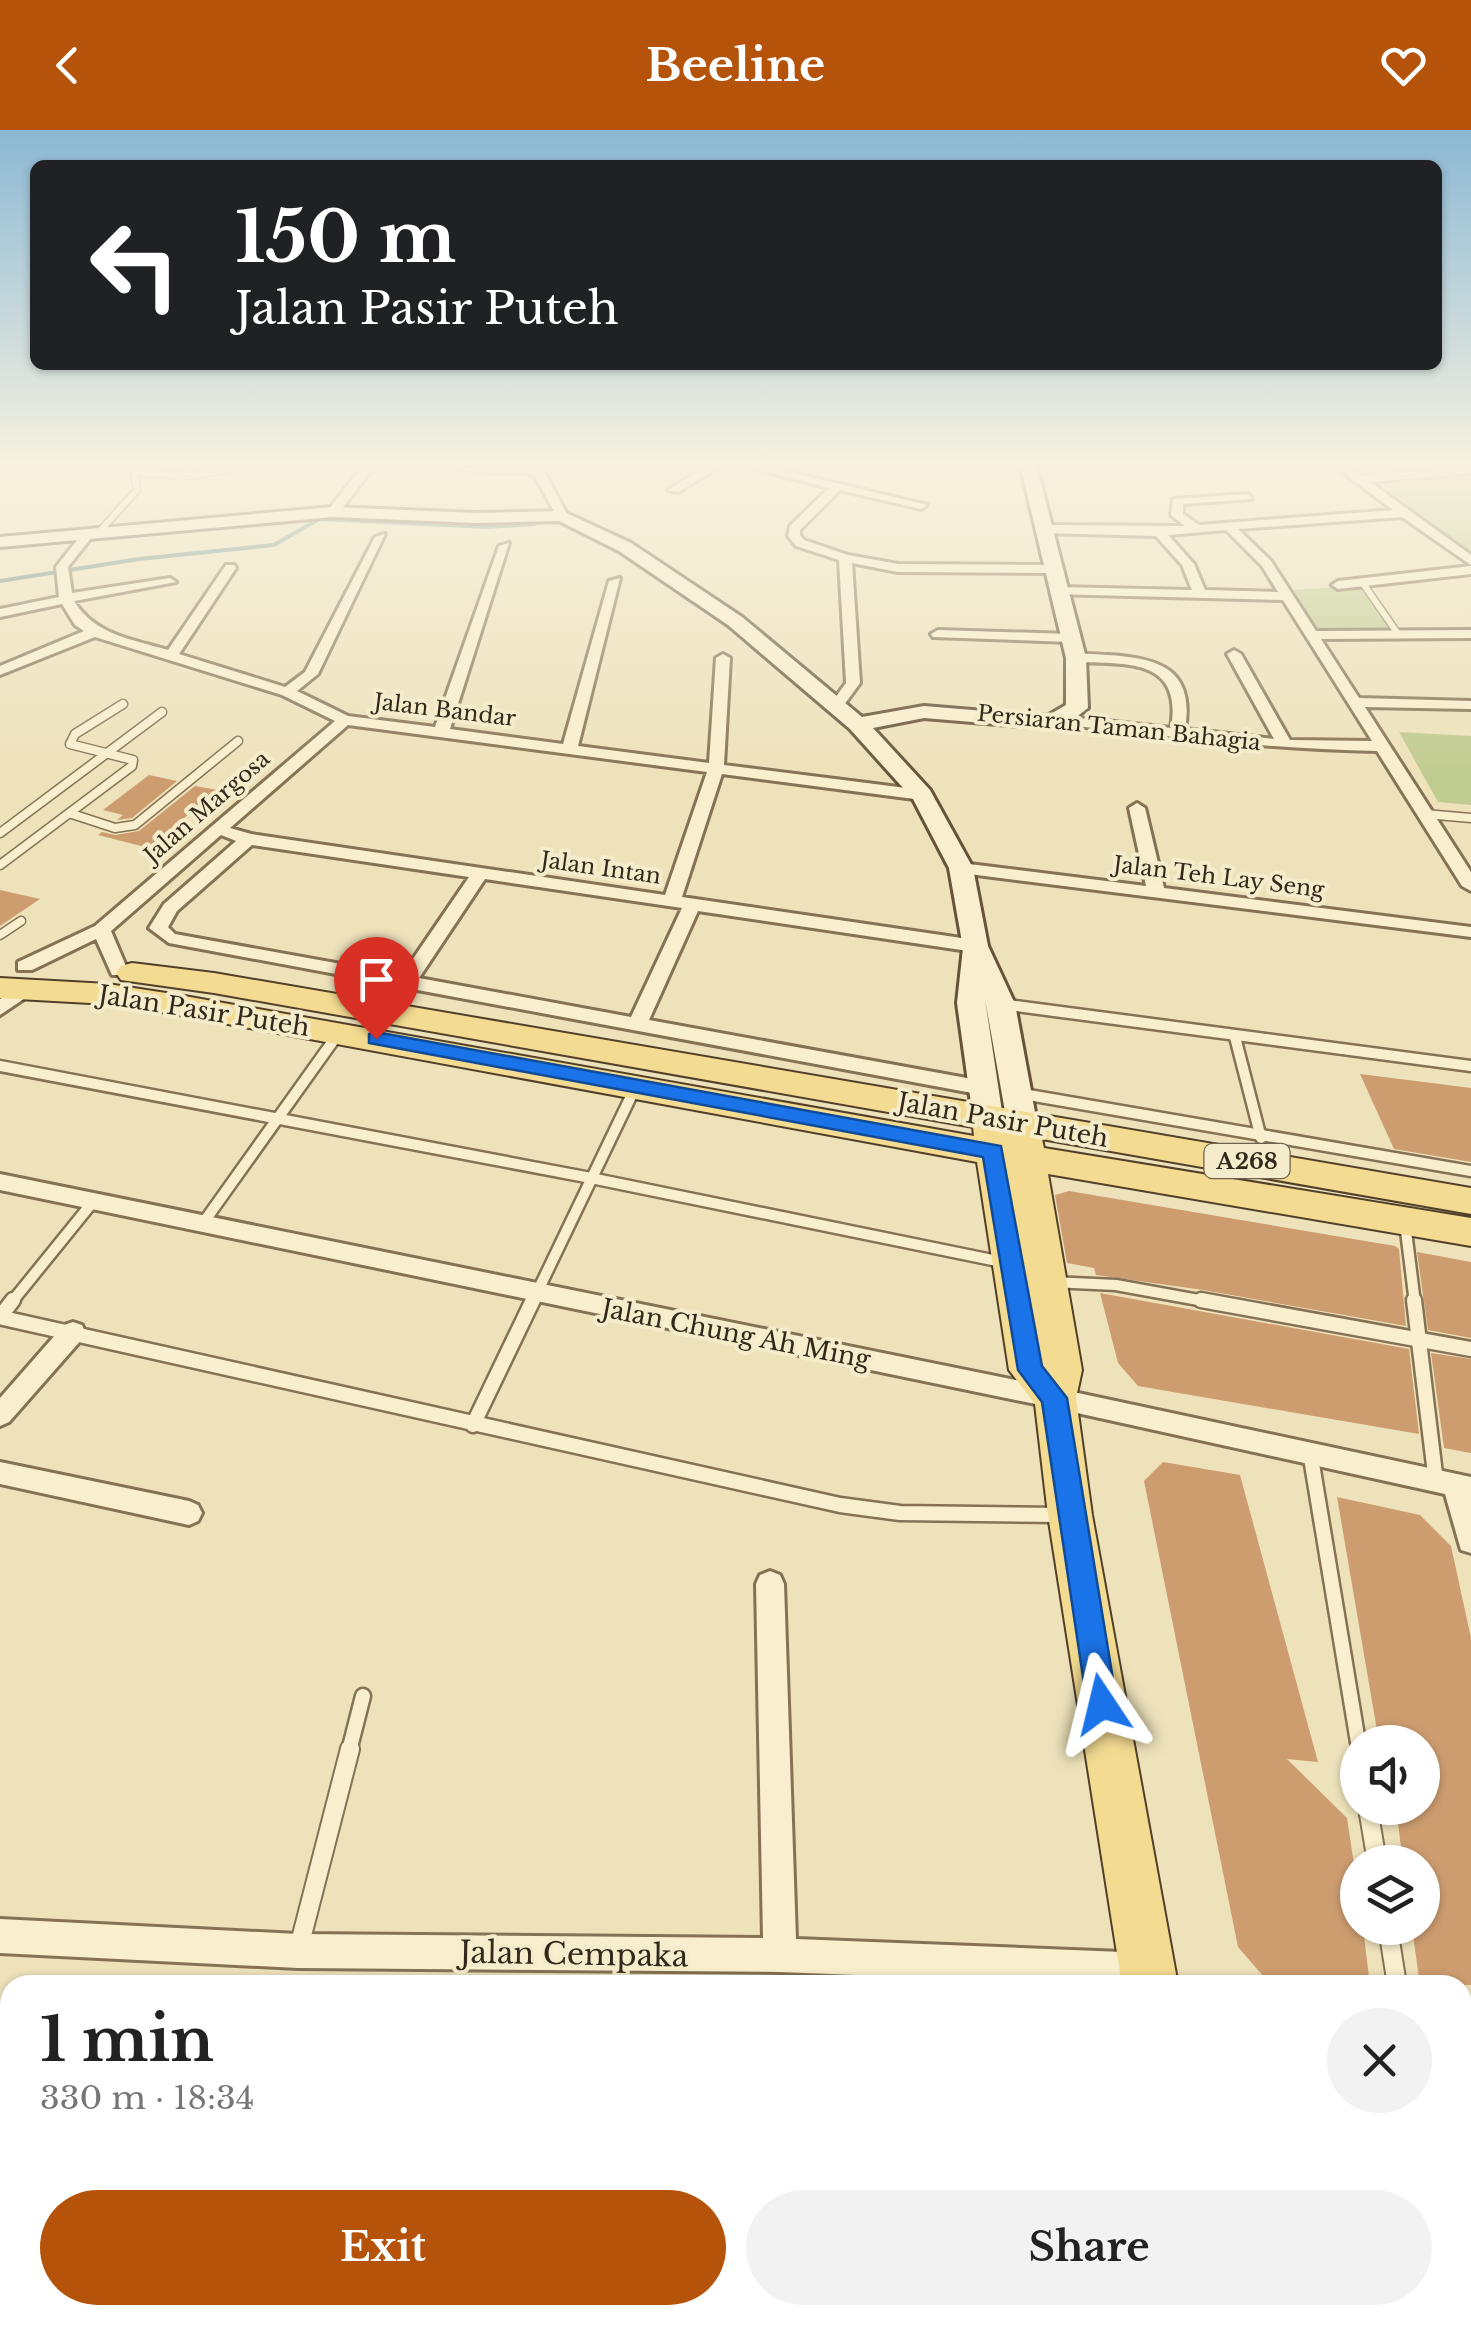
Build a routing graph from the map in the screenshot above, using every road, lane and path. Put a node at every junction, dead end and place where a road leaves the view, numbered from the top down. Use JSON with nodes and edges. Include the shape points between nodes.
{"nodes":[{"id":1,"x":62,"y":570,"type":"edge"},
{"id":2,"x":228,"y":570,"type":"edge"},
{"id":3,"x":364,"y":570,"type":"edge"},
{"id":4,"x":497,"y":570,"type":"edge"},
{"id":5,"x":661,"y":570,"type":"edge"},
{"id":6,"x":847,"y":570,"type":"edge"},
{"id":7,"x":1054,"y":570,"type":"edge"},
{"id":8,"x":1191,"y":570,"type":"edge"},
{"id":9,"x":1271,"y":570,"type":"edge"},
{"id":10,"x":1467,"y":570,"type":"edge"},
{"id":11,"x":170,"y":582,"type":"dead end"},
{"id":12,"x":614,"y":582,"type":"dead end"},
{"id":13,"x":1362,"y":582,"type":"junction"},
{"id":14,"x":1338,"y":584,"type":"dead end"},
{"id":15,"x":1058,"y":590,"type":"junction"},
{"id":16,"x":1200,"y":594,"type":"junction"},
{"id":17,"x":1288,"y":596,"type":"junction"},
{"id":18,"x":66,"y":599,"type":"junction"},
{"id":19,"x":0,"y":612,"type":"edge"},
{"id":20,"x":94,"y":632,"type":"junction"},
{"id":21,"x":938,"y":634,"type":"dead end"},
{"id":22,"x":1398,"y":634,"type":"junction"},
{"id":23,"x":1471,"y":634,"type":"edge"},
{"id":24,"x":1312,"y":635,"type":"junction"},
{"id":25,"x":1070,"y":638,"type":"junction"},
{"id":26,"x":1234,"y":654,"type":"dead end"},
{"id":27,"x":170,"y":657,"type":"junction"},
{"id":28,"x":723,"y":658,"type":"dead end"},
{"id":29,"x":1076,"y":658,"type":"junction"},
{"id":30,"x":0,"y":671,"type":"edge"},
{"id":31,"x":287,"y":692,"type":"junction"},
{"id":32,"x":1354,"y":702,"type":"junction"},
{"id":33,"x":123,"y":704,"type":"dead end"},
{"id":34,"x":1471,"y":705,"type":"edge"},
{"id":35,"x":836,"y":706,"type":"junction"},
{"id":36,"x":162,"y":712,"type":"dead end"},
{"id":37,"x":345,"y":720,"type":"junction"},
{"id":38,"x":1058,"y":720,"type":"junction"},
{"id":39,"x":858,"y":724,"type":"junction"},
{"id":40,"x":441,"y":733,"type":"junction"},
{"id":41,"x":1177,"y":735,"type":"junction"},
{"id":42,"x":238,"y":741,"type":"dead end"},
{"id":43,"x":1285,"y":745,"type":"junction"},
{"id":44,"x":1382,"y":746,"type":"junction"},
{"id":45,"x":570,"y":748,"type":"junction"},
{"id":46,"x":106,"y":753,"type":"junction"},
{"id":47,"x":716,"y":768,"type":"junction"},
{"id":48,"x":922,"y":796,"type":"junction"},
{"id":49,"x":1137,"y":808,"type":"dead end"},
{"id":50,"x":72,"y":814,"type":"junction"},
{"id":51,"x":1425,"y":814,"type":"junction"},
{"id":52,"x":1471,"y":818,"type":"edge"},
{"id":53,"x":221,"y":830,"type":"junction"},
{"id":54,"x":0,"y":833,"type":"edge"},
{"id":55,"x":248,"y":839,"type":"junction"},
{"id":56,"x":0,"y":865,"type":"edge"},
{"id":57,"x":961,"y":868,"type":"junction"},
{"id":58,"x":480,"y":874,"type":"junction"},
{"id":59,"x":1471,"y":886,"type":"edge"},
{"id":60,"x":1156,"y":892,"type":"junction"},
{"id":61,"x":672,"y":900,"type":"junction"},
{"id":62,"x":693,"y":903,"type":"junction"},
{"id":63,"x":22,"y":921,"type":"dead end"},
{"id":64,"x":101,"y":930,"type":"junction"},
{"id":65,"x":1471,"y":932,"type":"edge"},
{"id":66,"x":0,"y":935,"type":"edge"},
{"id":67,"x":975,"y":946,"type":"junction"},
{"id":68,"x":119,"y":971,"type":"junction"},
{"id":69,"x":404,"y":983,"type":"junction"},
{"id":70,"x":10,"y":984,"type":"edge"},
{"id":71,"x":1001,"y":1004,"type":"junction"},
{"id":72,"x":386,"y":1014,"type":"junction"},
{"id":73,"x":638,"y":1024,"type":"junction"},
{"id":74,"x":339,"y":1032,"type":"junction"},
{"id":75,"x":1234,"y":1036,"type":"junction"},
{"id":76,"x":0,"y":1066,"type":"edge"},
{"id":77,"x":1471,"y":1066,"type":"edge"},
{"id":78,"x":636,"y":1086,"type":"junction"},
{"id":79,"x":278,"y":1118,"type":"junction"},
{"id":80,"x":1005,"y":1122,"type":"junction"},
{"id":81,"x":1261,"y":1138,"type":"junction"},
{"id":82,"x":1471,"y":1171,"type":"edge"},
{"id":83,"x":591,"y":1178,"type":"junction"},
{"id":84,"x":0,"y":1182,"type":"edge"},
{"id":85,"x":1471,"y":1201,"type":"edge"},
{"id":86,"x":92,"y":1202,"type":"junction"},
{"id":87,"x":1404,"y":1219,"type":"junction"},
{"id":88,"x":201,"y":1226,"type":"junction"},
{"id":89,"x":1471,"y":1232,"type":"edge"},
{"id":90,"x":1009,"y":1264,"type":"junction"},
{"id":91,"x":1048,"y":1282,"type":"junction"},
{"id":92,"x":535,"y":1294,"type":"junction"},
{"id":93,"x":2,"y":1317,"type":"edge"},
{"id":94,"x":73,"y":1332,"type":"junction"},
{"id":95,"x":1418,"y":1340,"type":"junction"},
{"id":96,"x":1471,"y":1349,"type":"edge"},
{"id":97,"x":1054,"y":1398,"type":"junction"},
{"id":98,"x":0,"y":1415,"type":"edge"},
{"id":99,"x":473,"y":1425,"type":"junction"},
{"id":100,"x":1311,"y":1458,"type":"junction"},
{"id":101,"x":0,"y":1473,"type":"edge"},
{"id":102,"x":1454,"y":1485,"type":"edge"},
{"id":103,"x":189,"y":1513,"type":"dead end"},
{"id":104,"x":1070,"y":1515,"type":"junction"},
{"id":105,"x":1471,"y":1541,"type":"edge"},
{"id":106,"x":770,"y":1584,"type":"dead end"},
{"id":107,"x":363,"y":1696,"type":"dead end"},
{"id":108,"x":1355,"y":1725,"type":"edge"},
{"id":109,"x":1,"y":1938,"type":"edge"},
{"id":110,"x":1391,"y":1945,"type":"edge"},
{"id":111,"x":298,"y":1951,"type":"junction"},
{"id":112,"x":780,"y":1956,"type":"junction"},
{"id":113,"x":1113,"y":1975,"type":"edge"},
{"id":114,"x":1148,"y":1975,"type":"edge"},
{"id":115,"x":1395,"y":1975,"type":"edge"}],
"edges":[{"from":1,"to":18,"type":"street"},
{"from":2,"to":27,"type":"street"},
{"from":3,"to":31,"type":"street","via":[[311,674]]},
{"from":4,"to":40,"type":"street"},
{"from":5,"to":35,"type":"main road","via":[[735,620]]},
{"from":6,"to":35,"type":"street","via":[[854,683]]},
{"from":7,"to":15,"type":"main road"},
{"from":8,"to":16,"type":"street"},
{"from":9,"to":17,"type":"street"},
{"from":10,"to":13,"type":"street"},
{"from":11,"to":18,"type":"street"},
{"from":12,"to":45,"type":"street"},
{"from":13,"to":14,"type":"street"},
{"from":13,"to":22,"type":"lane"},
{"from":15,"to":16,"type":"street"},
{"from":15,"to":25,"type":"main road"},
{"from":16,"to":17,"type":"street"},
{"from":17,"to":24,"type":"street"},
{"from":18,"to":19,"type":"street"},
{"from":18,"to":20,"type":"street"},
{"from":20,"to":27,"type":"street","name":"Jalan Bandar"},
{"from":20,"to":30,"type":"street"},
{"from":21,"to":25,"type":"street"},
{"from":22,"to":23,"type":"street"},
{"from":22,"to":24,"type":"street"},
{"from":24,"to":32,"type":"street"},
{"from":25,"to":29,"type":"main road"},
{"from":26,"to":43,"type":"street"},
{"from":27,"to":31,"type":"street","name":"Jalan Bandar"},
{"from":28,"to":47,"type":"street"},
{"from":29,"to":38,"type":"main road","via":[[1076,708]]},
{"from":29,"to":41,"type":"street","via":[[1163,668],[1177,684],[1183,714]]},
{"from":31,"to":37,"type":"street","name":"Jalan Bandar"},
{"from":32,"to":34,"type":"street"},
{"from":32,"to":44,"type":"street"},
{"from":33,"to":46,"type":"lane","via":[[69,739]]},
{"from":35,"to":39,"type":"main road"},
{"from":36,"to":46,"type":"lane"},
{"from":37,"to":40,"type":"street","name":"Jalan Bandar"},
{"from":37,"to":53,"type":"street","name":"Jalan Margosa"},
{"from":38,"to":39,"type":"main road","name":"Persiaran Taman Bahagia","via":[[924,712]]},
{"from":38,"to":41,"type":"street","name":"Persiaran Taman Bahagia"},
{"from":39,"to":48,"type":"main road"},
{"from":40,"to":45,"type":"street","name":"Jalan Bandar"},
{"from":41,"to":43,"type":"street","name":"Persiaran Taman Bahagia"},
{"from":42,"to":50,"type":"lane","via":[[135,825],[115,828]]},
{"from":43,"to":44,"type":"street","name":"Persiaran Taman Bahagia"},
{"from":44,"to":51,"type":"street"},
{"from":45,"to":47,"type":"street","name":"Jalan Bandar"},
{"from":46,"to":50,"type":"lane","via":[[134,760],[132,766]]},
{"from":46,"to":54,"type":"lane"},
{"from":47,"to":48,"type":"street","name":"Jalan Bandar"},
{"from":47,"to":61,"type":"street"},
{"from":48,"to":57,"type":"main road"},
{"from":49,"to":60,"type":"street"},
{"from":50,"to":56,"type":"lane"},
{"from":51,"to":52,"type":"lane"},
{"from":51,"to":59,"type":"street"},
{"from":53,"to":55,"type":"street","name":"Jalan Intan"},
{"from":53,"to":64,"type":"street","name":"Jalan Margosa"},
{"from":55,"to":58,"type":"street","name":"Jalan Intan"},
{"from":55,"to":69,"type":"street","via":[[170,908],[158,928],[169,938]]},
{"from":57,"to":60,"type":"street","name":"Jalan Teh Lay Seng"},
{"from":57,"to":67,"type":"main road"},
{"from":58,"to":61,"type":"street","name":"Jalan Intan"},
{"from":58,"to":69,"type":"street"},
{"from":60,"to":65,"type":"street","name":"Jalan Teh Lay Seng"},
{"from":61,"to":62,"type":"street","name":"Jalan Intan"},
{"from":62,"to":67,"type":"street","name":"Jalan Intan"},
{"from":62,"to":73,"type":"street"},
{"from":63,"to":66,"type":"lane"},
{"from":64,"to":68,"type":"street"},
{"from":64,"to":70,"type":"street","name":"Jalan Margosa"},
{"from":67,"to":71,"type":"main road"},
{"from":67,"to":80,"type":"main road","via":[[971,1003]]},
{"from":68,"to":70,"type":"main road","name":"Jalan Pasir Puteh","number":"A268"},
{"from":68,"to":72,"type":"main road","name":"Jalan Pasir Puteh","number":"A268"},
{"from":69,"to":72,"type":"street"},
{"from":69,"to":73,"type":"street"},
{"from":70,"to":74,"type":"main road","name":"Jalan Pasir Puteh","number":"A268"},
{"from":71,"to":75,"type":"lane"},
{"from":71,"to":80,"type":"main road"},
{"from":72,"to":80,"type":"main road","name":"Jalan Pasir Puteh","number":"A268"},
{"from":73,"to":80,"type":"street"},
{"from":74,"to":78,"type":"main road","name":"Jalan Pasir Puteh","number":"A268"},
{"from":74,"to":79,"type":"lane"},
{"from":75,"to":77,"type":"lane"},
{"from":75,"to":81,"type":"lane"},
{"from":76,"to":79,"type":"lane"},
{"from":78,"to":80,"type":"main road","name":"Jalan Pasir Puteh","number":"A268"},
{"from":78,"to":83,"type":"lane"},
{"from":79,"to":83,"type":"lane"},
{"from":79,"to":88,"type":"lane"},
{"from":80,"to":81,"type":"lane"},
{"from":80,"to":85,"type":"main road","name":"Jalan Pasir Puteh","number":"A268"},
{"from":80,"to":87,"type":"main road","name":"Jalan Pasir Puteh","number":"A268"},
{"from":80,"to":90,"type":"main road"},
{"from":80,"to":91,"type":"main road"},
{"from":81,"to":82,"type":"lane"},
{"from":83,"to":90,"type":"lane"},
{"from":83,"to":92,"type":"lane"},
{"from":84,"to":86,"type":"street","name":"Jalan Chung Ah Ming"},
{"from":86,"to":88,"type":"street","name":"Jalan Chung Ah Ming"},
{"from":86,"to":93,"type":"lane"},
{"from":87,"to":89,"type":"main road","name":"Jalan Pasir Puteh","number":"A268"},
{"from":87,"to":95,"type":"lane"},
{"from":88,"to":92,"type":"street","name":"Jalan Chung Ah Ming"},
{"from":90,"to":97,"type":"main road","via":[[1030,1370]]},
{"from":91,"to":95,"type":"lane","via":[[1116,1285]]},
{"from":91,"to":97,"type":"main road","via":[[1061,1370]]},
{"from":92,"to":97,"type":"street","name":"Jalan Chung Ah Ming"},
{"from":92,"to":99,"type":"lane"},
{"from":93,"to":94,"type":"lane"},
{"from":94,"to":98,"type":"street"},
{"from":94,"to":99,"type":"lane"},
{"from":95,"to":96,"type":"lane"},
{"from":95,"to":102,"type":"lane"},
{"from":97,"to":100,"type":"street","name":"Jalan Chung Ah Ming"},
{"from":97,"to":104,"type":"main road"},
{"from":99,"to":104,"type":"lane","via":[[862,1509]]},
{"from":100,"to":102,"type":"street","name":"Jalan Chung Ah Ming"},
{"from":100,"to":108,"type":"lane"},
{"from":101,"to":103,"type":"street"},
{"from":102,"to":105,"type":"street"},
{"from":104,"to":114,"type":"main road"},
{"from":106,"to":112,"type":"street"},
{"from":107,"to":111,"type":"lane"},
{"from":109,"to":111,"type":"street","name":"Jalan Cempaka"},
{"from":110,"to":115,"type":"lane"},
{"from":111,"to":112,"type":"street","name":"Jalan Cempaka"},
{"from":112,"to":113,"type":"street","name":"Jalan Cempaka"}]}
